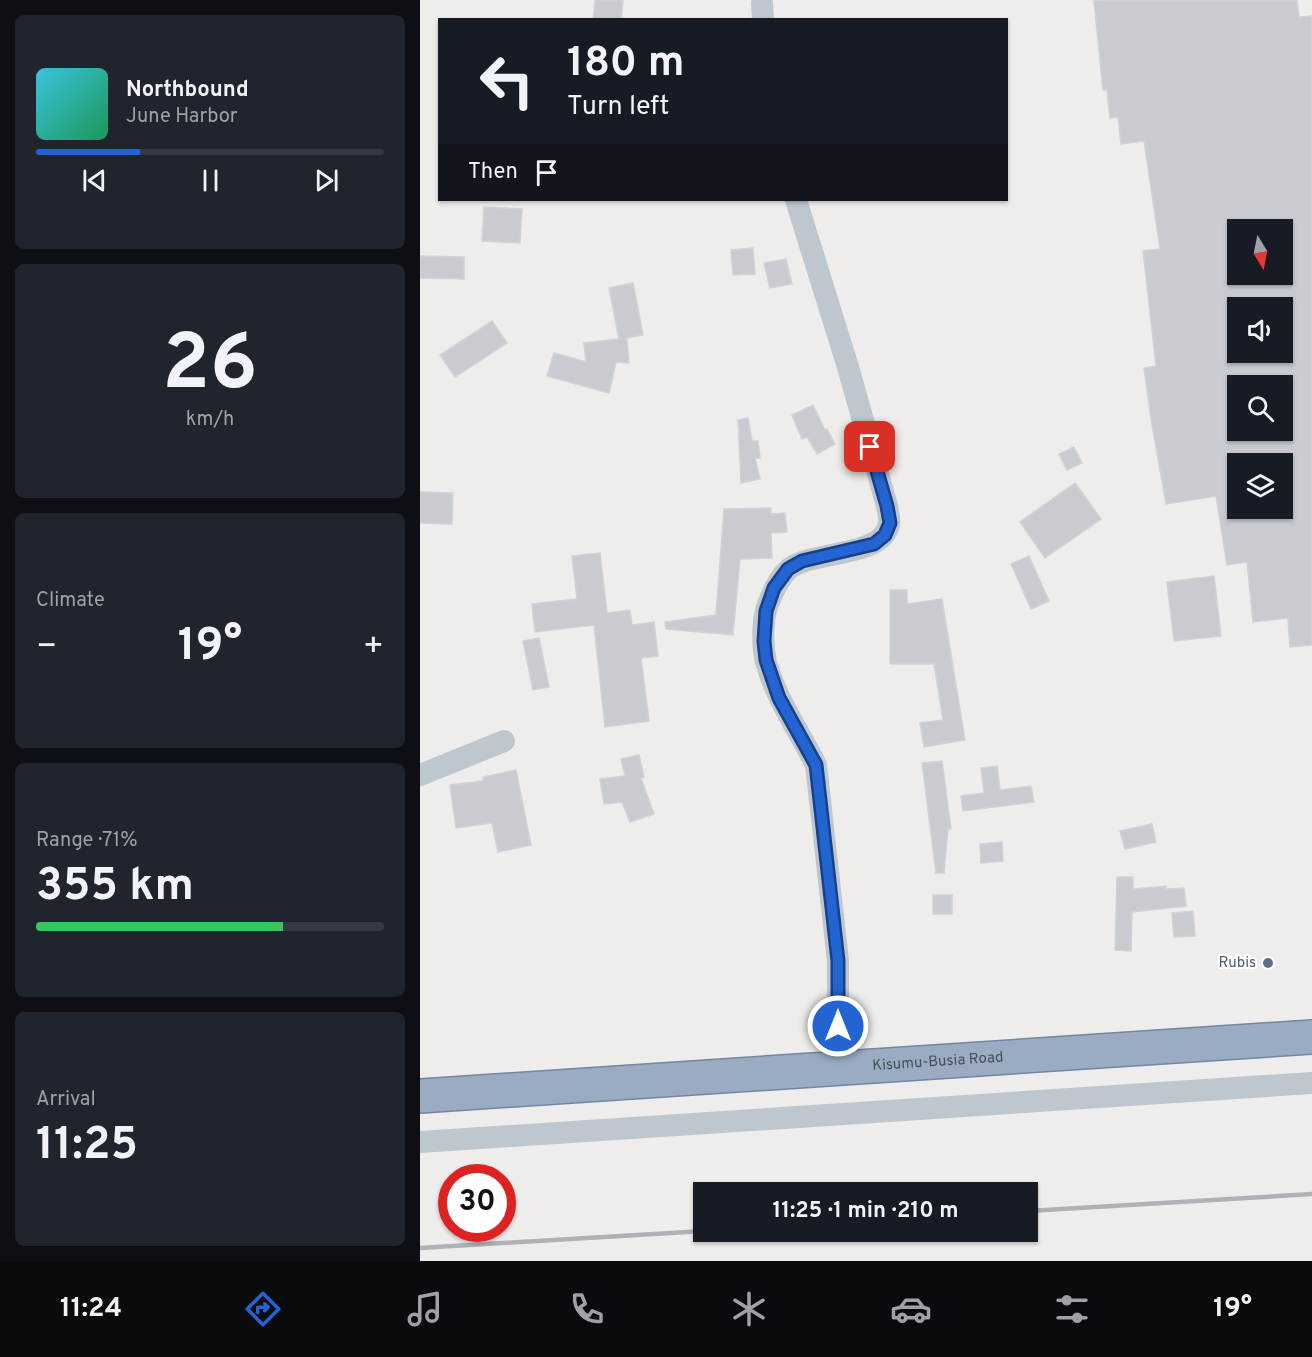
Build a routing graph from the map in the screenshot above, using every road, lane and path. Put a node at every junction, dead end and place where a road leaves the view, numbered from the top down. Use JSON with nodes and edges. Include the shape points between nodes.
{"nodes":[{"id":1,"x":796,"y":201,"type":"edge"},
{"id":2,"x":504,"y":741,"type":"dead end"},
{"id":3,"x":420,"y":775,"type":"edge"},
{"id":4,"x":1312,"y":1037,"type":"edge"},
{"id":5,"x":838,"y":1069,"type":"junction"},
{"id":6,"x":1312,"y":1083,"type":"edge"},
{"id":7,"x":420,"y":1096,"type":"edge"},
{"id":8,"x":420,"y":1142,"type":"edge"}],
"edges":[{"from":1,"to":5,"type":"street","via":[[848,367],[890,523],[885,535],[874,544],[802,561],[788,569],[774,588],[766,611],[766,660],[779,698],[816,765],[838,961]]},
{"from":2,"to":3,"type":"street"},
{"from":4,"to":5,"type":"highway","name":"Kisumu-Busia Road"},
{"from":5,"to":7,"type":"highway","name":"Kisumu-Busia Road"},
{"from":6,"to":8,"type":"street"}]}
